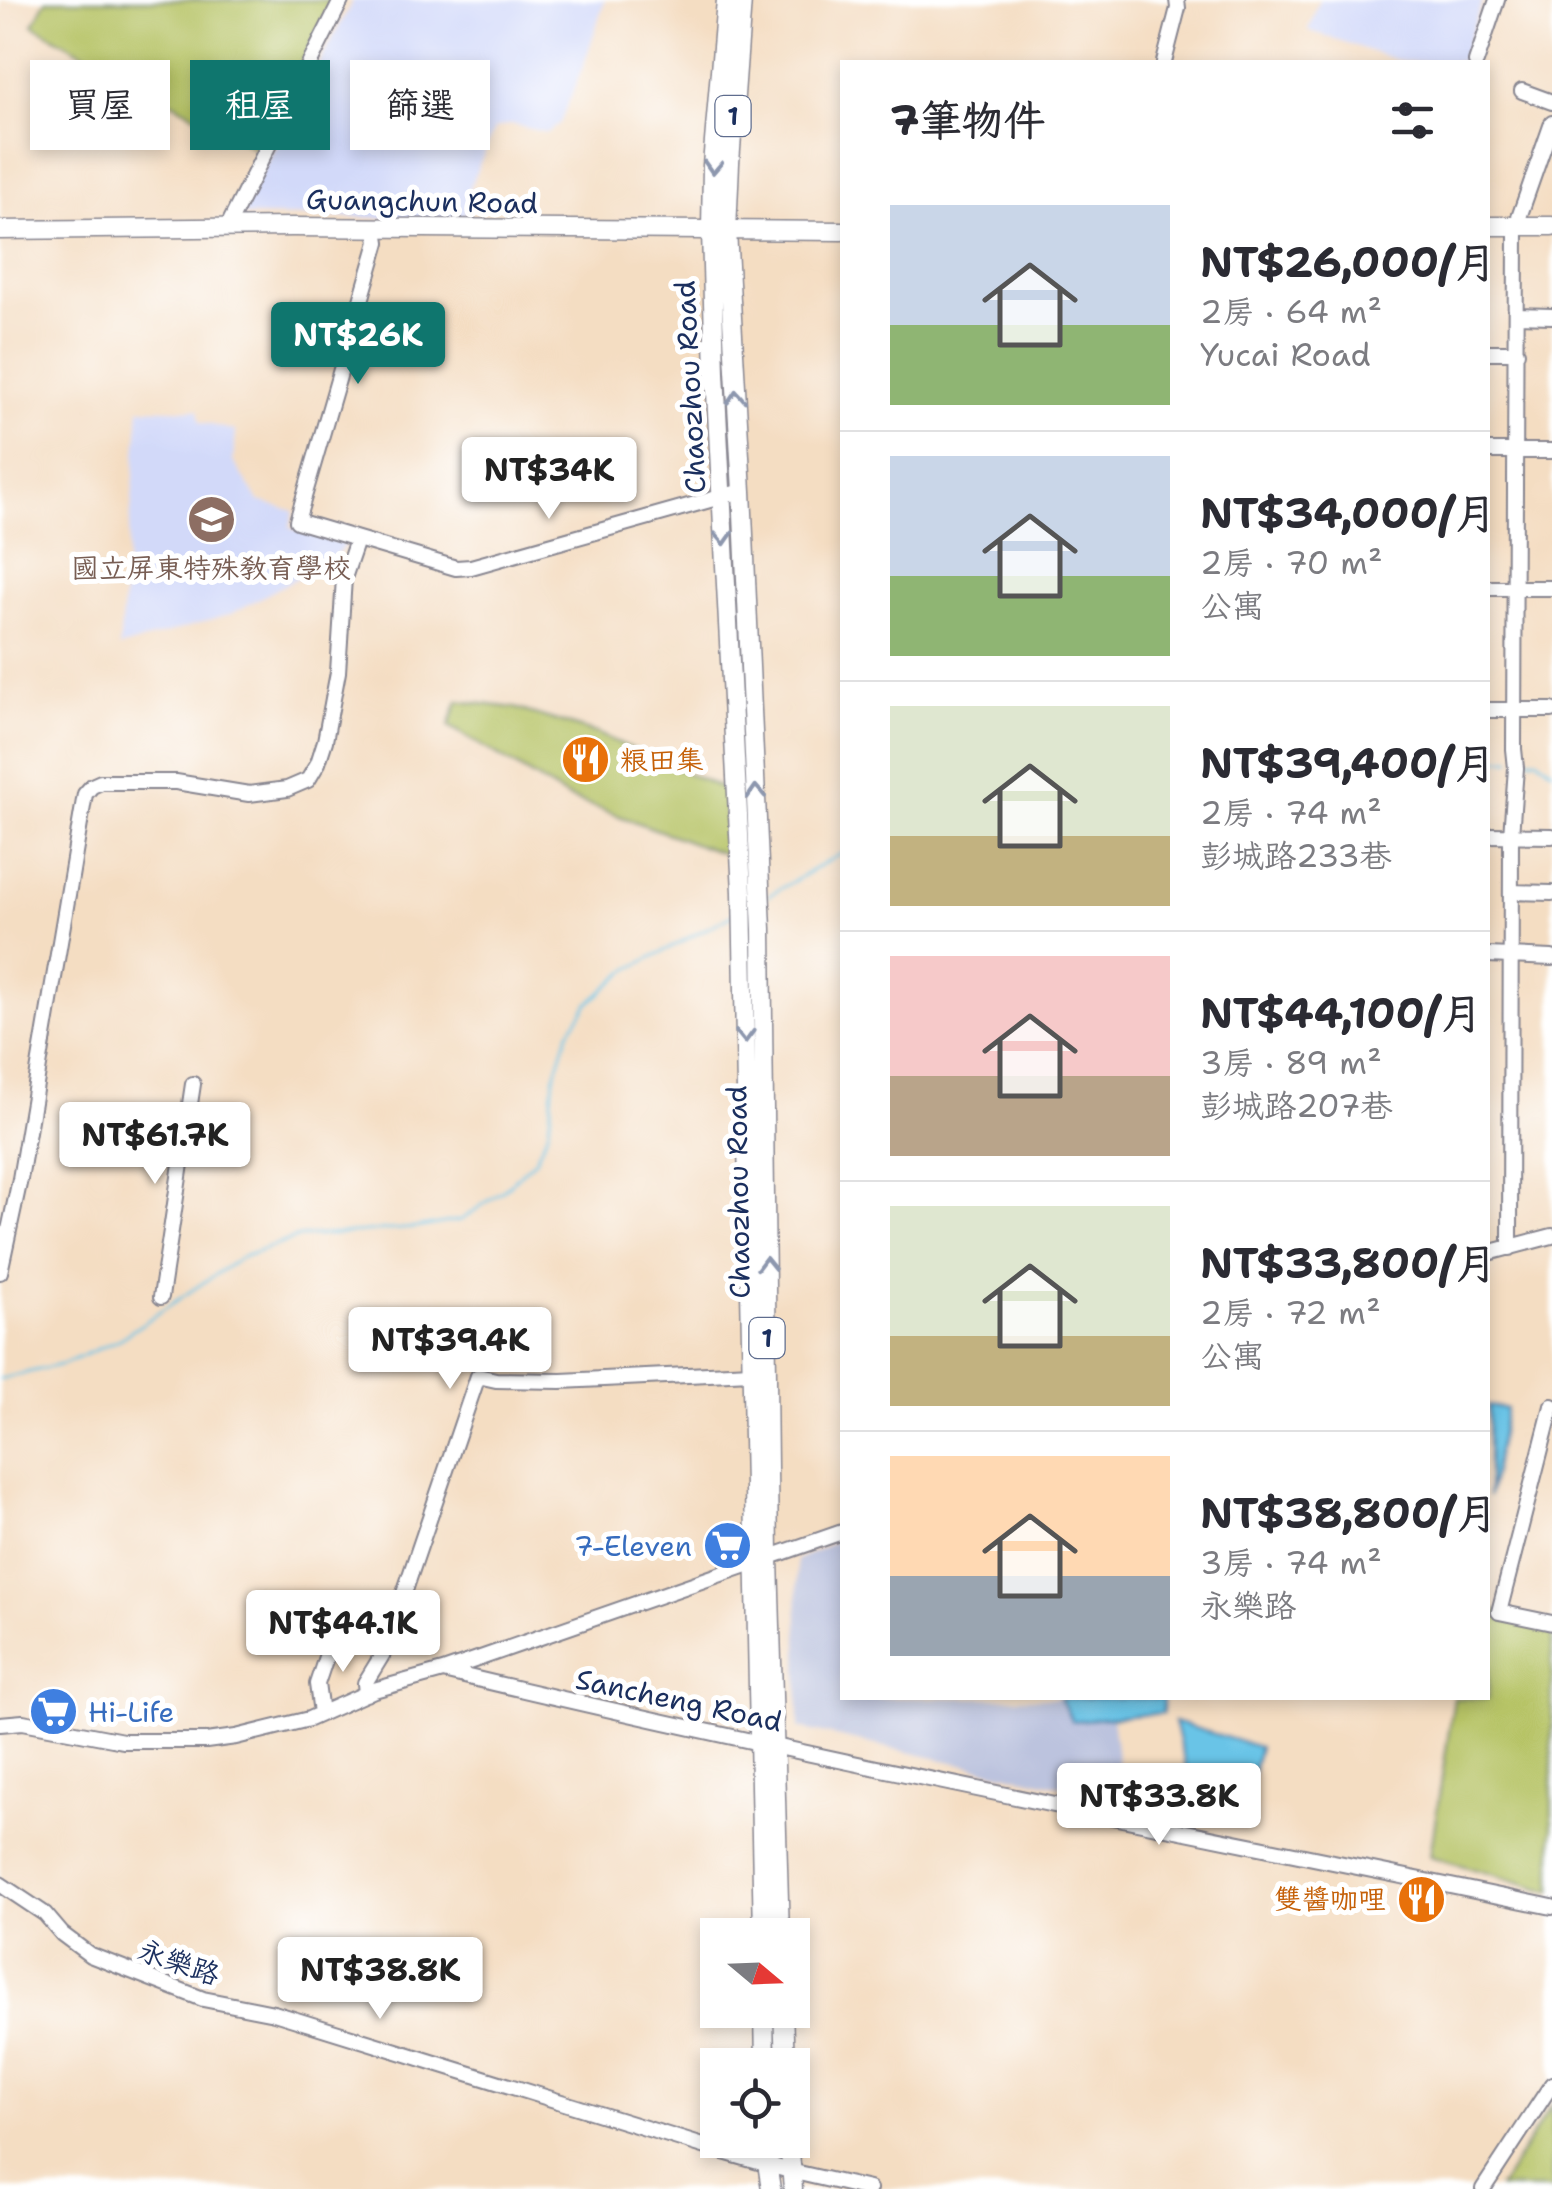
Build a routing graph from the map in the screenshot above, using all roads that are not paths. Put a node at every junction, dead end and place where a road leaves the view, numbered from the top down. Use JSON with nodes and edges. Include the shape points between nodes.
{"nodes":[{"id":1,"x":726,"y":0,"type":"edge"},
{"id":2,"x":742,"y":0,"type":"edge"},
{"id":3,"x":1178,"y":0,"type":"edge"},
{"id":4,"x":1497,"y":0,"type":"edge"},
{"id":5,"x":342,"y":1,"type":"edge"},
{"id":6,"x":1165,"y":60,"type":"edge"},
{"id":7,"x":1477,"y":60,"type":"edge"},
{"id":8,"x":1522,"y":91,"type":"dead end"},
{"id":9,"x":1552,"y":102,"type":"edge"},
{"id":10,"x":1552,"y":122,"type":"edge"},
{"id":11,"x":1490,"y":226,"type":"edge"},
{"id":12,"x":1516,"y":226,"type":"junction"},
{"id":13,"x":1552,"y":226,"type":"edge"},
{"id":14,"x":227,"y":228,"type":"junction"},
{"id":15,"x":376,"y":229,"type":"junction"},
{"id":16,"x":0,"y":230,"type":"edge"},
{"id":17,"x":840,"y":230,"type":"edge"},
{"id":18,"x":719,"y":231,"type":"junction"},
{"id":19,"x":1516,"y":315,"type":"junction"},
{"id":20,"x":1552,"y":316,"type":"edge"},
{"id":21,"x":1490,"y":352,"type":"edge"},
{"id":22,"x":1517,"y":352,"type":"junction"},
{"id":23,"x":1490,"y":450,"type":"edge"},
{"id":24,"x":1516,"y":451,"type":"junction"},
{"id":25,"x":1552,"y":451,"type":"edge"},
{"id":26,"x":742,"y":491,"type":"junction"},
{"id":27,"x":722,"y":497,"type":"junction"},
{"id":28,"x":357,"y":540,"type":"junction"},
{"id":29,"x":1490,"y":588,"type":"edge"},
{"id":30,"x":1515,"y":588,"type":"junction"},
{"id":31,"x":1552,"y":588,"type":"edge"},
{"id":32,"x":1490,"y":710,"type":"edge"},
{"id":33,"x":1514,"y":710,"type":"junction"},
{"id":34,"x":1552,"y":710,"type":"edge"},
{"id":35,"x":1490,"y":835,"type":"edge"},
{"id":36,"x":1511,"y":835,"type":"junction"},
{"id":37,"x":1552,"y":836,"type":"edge"},
{"id":38,"x":751,"y":890,"type":"junction"},
{"id":39,"x":1511,"y":892,"type":"junction"},
{"id":40,"x":1552,"y":894,"type":"edge"},
{"id":41,"x":1490,"y":955,"type":"edge"},
{"id":42,"x":1512,"y":956,"type":"junction"},
{"id":43,"x":1552,"y":958,"type":"edge"},
{"id":44,"x":193,"y":1084,"type":"dead end"},
{"id":45,"x":1552,"y":1236,"type":"edge"},
{"id":46,"x":1510,"y":1248,"type":"junction"},
{"id":47,"x":1490,"y":1253,"type":"edge"},
{"id":48,"x":0,"y":1272,"type":"edge"},
{"id":49,"x":161,"y":1297,"type":"dead end"},
{"id":50,"x":750,"y":1372,"type":"junction"},
{"id":51,"x":1552,"y":1406,"type":"edge"},
{"id":52,"x":1545,"y":1460,"type":"edge"},
{"id":53,"x":840,"y":1533,"type":"edge"},
{"id":54,"x":762,"y":1560,"type":"junction"},
{"id":55,"x":1552,"y":1623,"type":"edge"},
{"id":56,"x":334,"y":1633,"type":"dead end"},
{"id":57,"x":443,"y":1672,"type":"junction"},
{"id":58,"x":366,"y":1694,"type":"junction"},
{"id":59,"x":321,"y":1713,"type":"junction"},
{"id":60,"x":0,"y":1724,"type":"edge"},
{"id":61,"x":767,"y":1745,"type":"junction"},
{"id":62,"x":0,"y":1884,"type":"edge"},
{"id":63,"x":1552,"y":1907,"type":"edge"},
{"id":64,"x":763,"y":1918,"type":"edge"},
{"id":65,"x":779,"y":1918,"type":"edge"},
{"id":66,"x":1552,"y":2084,"type":"edge"},
{"id":67,"x":766,"y":2158,"type":"edge"},
{"id":68,"x":766,"y":2164,"type":"junction"},
{"id":69,"x":792,"y":2180,"type":"edge"},
{"id":70,"x":772,"y":2189,"type":"edge"},
{"id":71,"x":869,"y":2189,"type":"edge"},
{"id":72,"x":1483,"y":2189,"type":"edge"}],
"edges":[{"from":1,"to":18,"type":"main road","name":"Chaozhou Road","number":"1","one_way":true,"via":[[712,165]]},
{"from":2,"to":18,"type":"main road","name":"Chaozhou Road","number":"1"},
{"from":3,"to":6,"type":"street"},
{"from":4,"to":7,"type":"street"},
{"from":5,"to":14,"type":"street"},
{"from":8,"to":9,"type":"street"},
{"from":10,"to":12,"type":"street"},
{"from":11,"to":12,"type":"main road"},
{"from":12,"to":13,"type":"main road"},
{"from":12,"to":19,"type":"street"},
{"from":14,"to":15,"type":"main road","name":"Guangchun Road"},
{"from":14,"to":16,"type":"main road","name":"Guangchun Road"},
{"from":15,"to":18,"type":"main road","name":"Guangchun Road"},
{"from":15,"to":28,"type":"street","via":[[378,242],[296,521]]},
{"from":17,"to":18,"type":"main road","name":"Guangchun Road"},
{"from":26,"to":18,"type":"main road","name":"Chaozhou Road","number":"1","one_way":true},
{"from":18,"to":27,"type":"main road","name":"Chaozhou Road","number":"1","via":[[715,373]]},
{"from":19,"to":20,"type":"street"},
{"from":19,"to":22,"type":"street"},
{"from":21,"to":22,"type":"street"},
{"from":22,"to":24,"type":"street"},
{"from":23,"to":24,"type":"street"},
{"from":24,"to":25,"type":"street"},
{"from":24,"to":30,"type":"street"},
{"from":26,"to":27,"type":"street"},
{"from":38,"to":26,"type":"main road","name":"Chaozhou Road","number":"1","one_way":true},
{"from":27,"to":28,"type":"street","via":[[471,567]]},
{"from":27,"to":38,"type":"main road","name":"Chaozhou Road","number":"1","one_way":true},
{"from":28,"to":48,"type":"street","via":[[344,578],[325,741],[308,780],[249,794],[176,782],[101,782],[86,794]]},
{"from":29,"to":30,"type":"street"},
{"from":30,"to":31,"type":"street"},
{"from":30,"to":33,"type":"street"},
{"from":32,"to":33,"type":"street"},
{"from":33,"to":34,"type":"street"},
{"from":33,"to":36,"type":"street"},
{"from":35,"to":36,"type":"street"},
{"from":36,"to":37,"type":"street"},
{"from":36,"to":39,"type":"street"},
{"from":38,"to":50,"type":"main road","name":"Chaozhou Road","number":"1","one_way":true,"via":[[744,939]]},
{"from":54,"to":38,"type":"main road","name":"Chaozhou Road","number":"1","one_way":true,"via":[[762,929]]},
{"from":39,"to":40,"type":"street"},
{"from":39,"to":42,"type":"street"},
{"from":41,"to":42,"type":"street"},
{"from":42,"to":43,"type":"street"},
{"from":42,"to":46,"type":"street"},
{"from":44,"to":49,"type":"street"},
{"from":45,"to":46,"type":"street"},
{"from":46,"to":47,"type":"street"},
{"from":50,"to":54,"type":"main road","name":"Chaozhou Road","number":"1"},
{"from":50,"to":58,"type":"street","via":[[561,1381],[478,1376]]},
{"from":51,"to":52,"type":"street"},
{"from":52,"to":55,"type":"street","via":[[1499,1612]]},
{"from":53,"to":54,"type":"street"},
{"from":54,"to":57,"type":"street"},
{"from":54,"to":61,"type":"main road","name":"Chaozhou Road","number":"1"},
{"from":56,"to":59,"type":"street","via":[[317,1684]]},
{"from":57,"to":58,"type":"street"},
{"from":57,"to":61,"type":"street","name":"Sancheng Road"},
{"from":58,"to":59,"type":"street"},
{"from":59,"to":60,"type":"street","via":[[206,1741],[123,1741],[23,1722]]},
{"from":61,"to":63,"type":"street","name":"Sancheng Road"},
{"from":61,"to":64,"type":"main road","name":"Chaozhou Road","number":"1"},
{"from":61,"to":65,"type":"main road","name":"Chaozhou Road","number":"1"},
{"from":62,"to":68,"type":"street","name":"永樂路","via":[[90,1955],[190,1994],[274,2012]]},
{"from":66,"to":72,"type":"street"},
{"from":67,"to":68,"type":"main road"},
{"from":68,"to":69,"type":"street","name":"永樂路"},
{"from":68,"to":70,"type":"main road"},
{"from":69,"to":71,"type":"street","name":"永樂路"}]}
